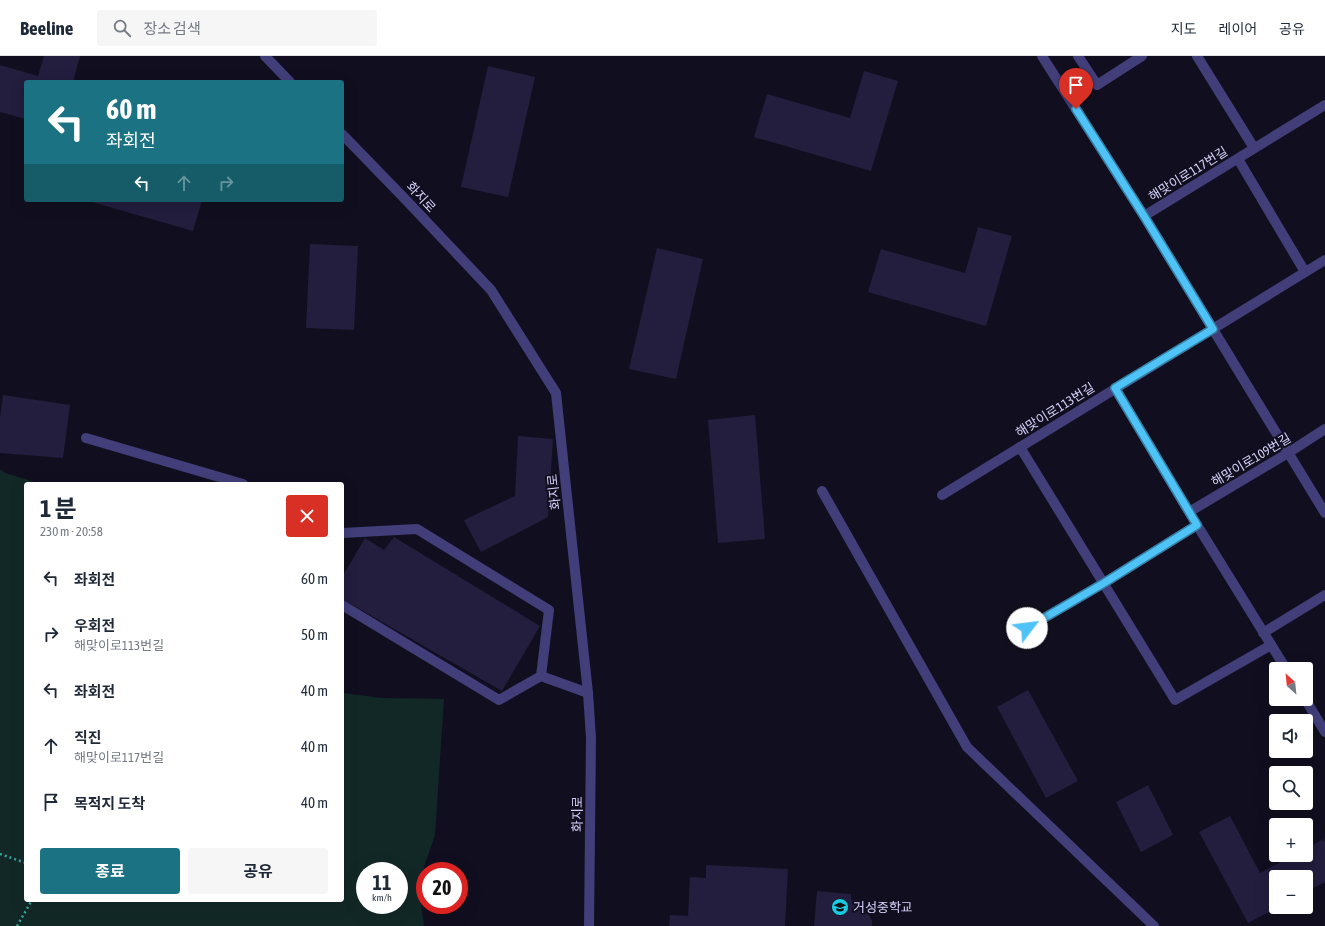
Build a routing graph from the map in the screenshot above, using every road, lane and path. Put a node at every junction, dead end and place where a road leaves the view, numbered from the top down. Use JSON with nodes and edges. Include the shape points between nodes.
{"nodes":[{"id":1,"x":265,"y":56,"type":"edge"},
{"id":2,"x":1042,"y":56,"type":"edge"},
{"id":3,"x":1078,"y":56,"type":"edge"},
{"id":4,"x":1142,"y":56,"type":"edge"},
{"id":5,"x":1197,"y":56,"type":"edge"},
{"id":6,"x":288,"y":80,"type":"edge"},
{"id":7,"x":1325,"y":105,"type":"edge"},
{"id":8,"x":344,"y":136,"type":"edge"},
{"id":9,"x":1254,"y":148,"type":"junction"},
{"id":10,"x":1238,"y":159,"type":"junction"},
{"id":11,"x":1144,"y":216,"type":"junction"},
{"id":12,"x":1325,"y":260,"type":"edge"},
{"id":13,"x":1305,"y":272,"type":"junction"},
{"id":14,"x":1213,"y":329,"type":"junction"},
{"id":15,"x":1115,"y":388,"type":"junction"},
{"id":16,"x":1325,"y":429,"type":"edge"},
{"id":17,"x":86,"y":438,"type":"dead end"},
{"id":18,"x":1020,"y":447,"type":"junction"},
{"id":19,"x":1288,"y":453,"type":"junction"},
{"id":20,"x":236,"y":482,"type":"edge"},
{"id":21,"x":822,"y":491,"type":"dead end"},
{"id":22,"x":942,"y":495,"type":"dead end"},
{"id":23,"x":1189,"y":512,"type":"junction"},
{"id":24,"x":1325,"y":513,"type":"edge"},
{"id":25,"x":1197,"y":525,"type":"junction"},
{"id":26,"x":344,"y":533,"type":"edge"},
{"id":27,"x":1104,"y":583,"type":"junction"},
{"id":28,"x":1325,"y":595,"type":"edge"},
{"id":29,"x":344,"y":606,"type":"edge"},
{"id":30,"x":1027,"y":628,"type":"dead end"},
{"id":31,"x":1263,"y":632,"type":"junction"},
{"id":32,"x":1271,"y":645,"type":"junction"},
{"id":33,"x":1282,"y":662,"type":"edge"},
{"id":34,"x":541,"y":676,"type":"junction"},
{"id":35,"x":588,"y":693,"type":"junction"},
{"id":36,"x":1309,"y":706,"type":"edge"},
{"id":37,"x":1325,"y":732,"type":"edge"},
{"id":38,"x":0,"y":854,"type":"edge"},
{"id":39,"x":24,"y":862,"type":"edge"},
{"id":40,"x":31,"y":902,"type":"edge"},
{"id":41,"x":17,"y":926,"type":"edge"},
{"id":42,"x":589,"y":926,"type":"edge"},
{"id":43,"x":1154,"y":926,"type":"edge"}],
"edges":[{"from":1,"to":6,"type":"street"},
{"from":2,"to":11,"type":"street","name":"해맞이로117번길"},
{"from":3,"to":4,"type":"street","via":[[1097,85]]},
{"from":5,"to":9,"type":"street"},
{"from":7,"to":9,"type":"street","name":"해맞이로117번길"},
{"from":8,"to":35,"type":"street","name":"화지로","via":[[491,290],[556,393]]},
{"from":9,"to":10,"type":"street","name":"해맞이로117번길"},
{"from":10,"to":11,"type":"street","name":"해맞이로117번길"},
{"from":10,"to":13,"type":"street"},
{"from":11,"to":14,"type":"street"},
{"from":12,"to":13,"type":"street","name":"해맞이로113번길"},
{"from":13,"to":14,"type":"street","name":"해맞이로113번길"},
{"from":14,"to":15,"type":"street","name":"해맞이로113번길"},
{"from":14,"to":19,"type":"street"},
{"from":15,"to":18,"type":"street","name":"해맞이로113번길"},
{"from":15,"to":23,"type":"street"},
{"from":16,"to":19,"type":"street","name":"해맞이로109번길"},
{"from":17,"to":20,"type":"street"},
{"from":18,"to":22,"type":"street","name":"해맞이로113번길"},
{"from":18,"to":27,"type":"street"},
{"from":19,"to":23,"type":"street","name":"해맞이로109번길"},
{"from":19,"to":24,"type":"street"},
{"from":21,"to":43,"type":"street","via":[[967,747]]},
{"from":23,"to":25,"type":"street"},
{"from":25,"to":27,"type":"street"},
{"from":25,"to":31,"type":"street"},
{"from":26,"to":34,"type":"street","via":[[417,529],[549,610]]},
{"from":27,"to":30,"type":"street"},
{"from":27,"to":32,"type":"street","via":[[1175,700]]},
{"from":28,"to":31,"type":"street"},
{"from":29,"to":34,"type":"street","via":[[499,700]]},
{"from":31,"to":32,"type":"street"},
{"from":32,"to":33,"type":"street"},
{"from":34,"to":35,"type":"street"},
{"from":35,"to":42,"type":"street","name":"화지로","via":[[591,738]]},
{"from":36,"to":37,"type":"street"},
{"from":38,"to":39,"type":"path"},
{"from":40,"to":41,"type":"path"}]}
